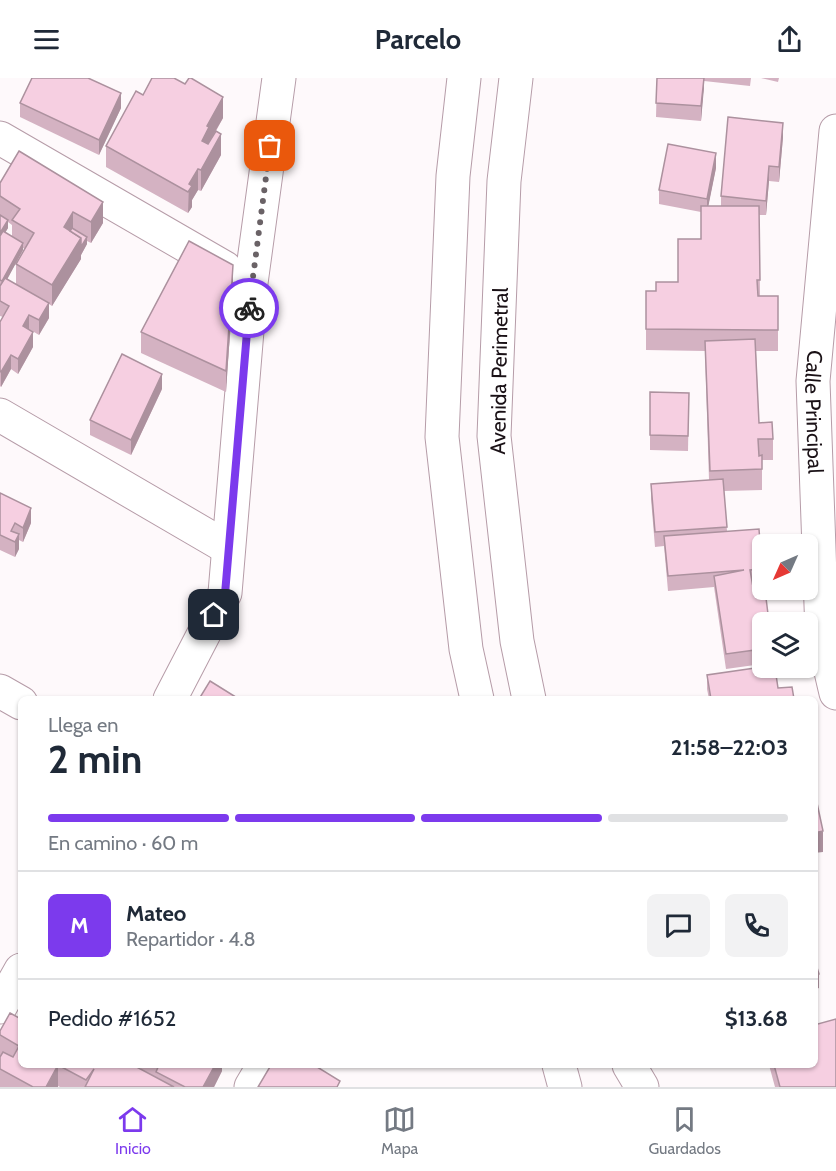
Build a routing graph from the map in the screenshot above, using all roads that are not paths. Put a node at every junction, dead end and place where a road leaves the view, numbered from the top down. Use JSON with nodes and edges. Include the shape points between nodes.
{"nodes":[{"id":1,"x":279,"y":78,"type":"edge"},
{"id":2,"x":464,"y":78,"type":"edge"},
{"id":3,"x":516,"y":78,"type":"edge"},
{"id":4,"x":836,"y":131,"type":"edge"},
{"id":5,"x":0,"y":138,"type":"edge"},
{"id":6,"x":251,"y":283,"type":"junction"},
{"id":7,"x":825,"y":377,"type":"edge"},
{"id":8,"x":0,"y":415,"type":"edge"},
{"id":9,"x":228,"y":548,"type":"junction"},
{"id":10,"x":829,"y":631,"type":"edge"},
{"id":11,"x":0,"y":691,"type":"edge"},
{"id":12,"x":836,"y":693,"type":"edge"},
{"id":13,"x":172,"y":696,"type":"edge"},
{"id":14,"x":476,"y":696,"type":"edge"},
{"id":15,"x":528,"y":696,"type":"edge"},
{"id":16,"x":18,"y":701,"type":"edge"},
{"id":17,"x":18,"y":975,"type":"edge"},
{"id":18,"x":0,"y":1007,"type":"edge"},
{"id":19,"x":262,"y":1068,"type":"edge"},
{"id":20,"x":559,"y":1068,"type":"edge"},
{"id":21,"x":560,"y":1068,"type":"edge"},
{"id":22,"x":613,"y":1068,"type":"edge"},
{"id":23,"x":632,"y":1068,"type":"edge"},
{"id":24,"x":251,"y":1087,"type":"edge"},
{"id":25,"x":559,"y":1087,"type":"edge"},
{"id":26,"x":565,"y":1087,"type":"edge"},
{"id":27,"x":618,"y":1087,"type":"edge"},
{"id":28,"x":642,"y":1087,"type":"edge"}],
"edges":[{"from":1,"to":6,"type":"street"},
{"from":2,"to":14,"type":"street","via":[[453,176],[442,437],[466,649]]},
{"from":3,"to":15,"type":"street","name":"Avenida Perimetral","via":[[504,181],[494,436],[517,641]]},
{"from":4,"to":7,"type":"street","name":"Calle Principal"},
{"from":5,"to":6,"type":"street"},
{"from":6,"to":9,"type":"street"},
{"from":7,"to":10,"type":"street","name":"Calle Principal"},
{"from":8,"to":9,"type":"street"},
{"from":9,"to":13,"type":"street","via":[[225,594]]},
{"from":10,"to":12,"type":"street","name":"Calle Principal"},
{"from":11,"to":16,"type":"street"},
{"from":17,"to":18,"type":"street"},
{"from":19,"to":24,"type":"street"},
{"from":20,"to":25,"type":"street"},
{"from":21,"to":26,"type":"street"},
{"from":22,"to":27,"type":"street"},
{"from":23,"to":28,"type":"street"}]}
